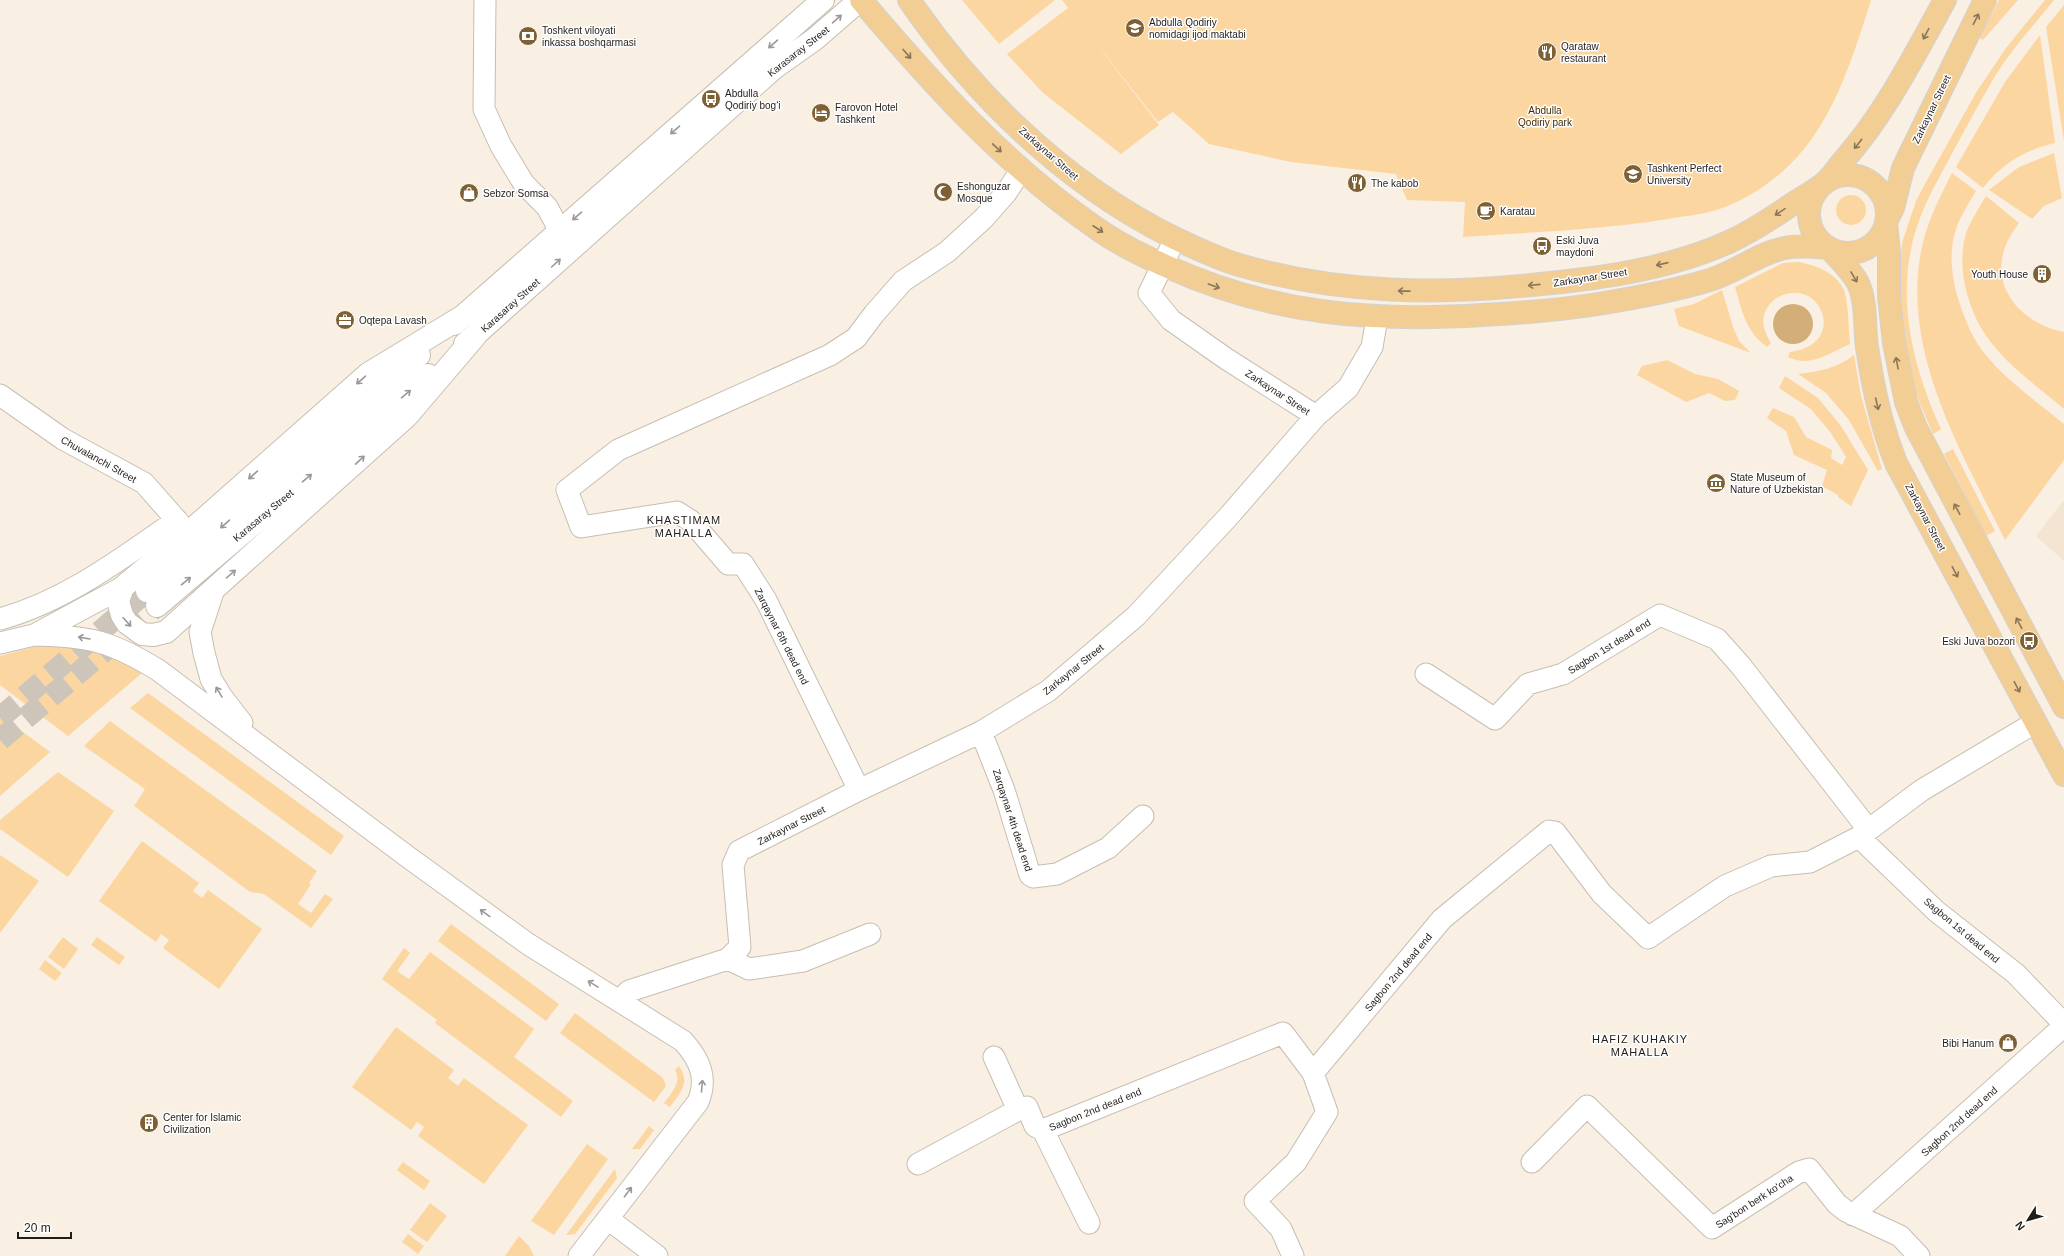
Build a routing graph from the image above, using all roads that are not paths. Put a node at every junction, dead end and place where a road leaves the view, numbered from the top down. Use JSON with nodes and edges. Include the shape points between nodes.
{"nodes":[{"id":1,"x":485,"y":0,"type":"edge"},
{"id":2,"x":823,"y":0,"type":"edge"},
{"id":3,"x":860,"y":0,"type":"edge"},
{"id":4,"x":909,"y":0,"type":"edge"},
{"id":5,"x":1945,"y":0,"type":"edge"},
{"id":6,"x":1986,"y":0,"type":"edge"},
{"id":7,"x":1021,"y":170,"type":"junction"},
{"id":8,"x":1824,"y":183,"type":"junction"},
{"id":9,"x":1886,"y":222,"type":"junction"},
{"id":10,"x":560,"y":230,"type":"junction"},
{"id":11,"x":1175,"y":239,"type":"junction"},
{"id":12,"x":574,"y":247,"type":"junction"},
{"id":13,"x":1829,"y":248,"type":"junction"},
{"id":14,"x":1163,"y":265,"type":"junction"},
{"id":15,"x":465,"y":315,"type":"junction"},
{"id":16,"x":1377,"y":318,"type":"junction"},
{"id":17,"x":476,"y":335,"type":"junction"},
{"id":18,"x":0,"y":395,"type":"edge"},
{"id":19,"x":1316,"y":416,"type":"junction"},
{"id":20,"x":183,"y":526,"type":"junction"},
{"id":21,"x":123,"y":587,"type":"junction"},
{"id":22,"x":214,"y":589,"type":"junction"},
{"id":23,"x":0,"y":619,"type":"edge"},
{"id":24,"x":34,"y":635,"type":"junction"},
{"id":25,"x":0,"y":643,"type":"edge"},
{"id":26,"x":1426,"y":674,"type":"dead end"},
{"id":27,"x":2064,"y":707,"type":"edge"},
{"id":28,"x":2036,"y":722,"type":"junction"},
{"id":29,"x":981,"y":732,"type":"junction"},
{"id":30,"x":260,"y":745,"type":"junction"},
{"id":31,"x":2064,"y":775,"type":"edge"},
{"id":32,"x":859,"y":790,"type":"junction"},
{"id":33,"x":1142,"y":816,"type":"dead end"},
{"id":34,"x":1863,"y":833,"type":"junction"},
{"id":35,"x":870,"y":934,"type":"dead end"},
{"id":36,"x":728,"y":959,"type":"junction"},
{"id":37,"x":619,"y":1001,"type":"junction"},
{"id":38,"x":2064,"y":1025,"type":"edge"},
{"id":39,"x":994,"y":1057,"type":"dead end"},
{"id":40,"x":1313,"y":1073,"type":"junction"},
{"id":41,"x":1018,"y":1110,"type":"junction"},
{"id":42,"x":1043,"y":1130,"type":"junction"},
{"id":43,"x":1532,"y":1162,"type":"dead end"},
{"id":44,"x":918,"y":1164,"type":"dead end"},
{"id":45,"x":1853,"y":1215,"type":"junction"},
{"id":46,"x":608,"y":1219,"type":"junction"},
{"id":47,"x":1089,"y":1223,"type":"dead end"},
{"id":48,"x":579,"y":1256,"type":"edge"},
{"id":49,"x":657,"y":1256,"type":"edge"},
{"id":50,"x":1293,"y":1256,"type":"edge"},
{"id":51,"x":1919,"y":1256,"type":"edge"}],
"edges":[{"from":1,"to":10,"type":"street","via":[[484,108],[501,146],[524,184],[547,207]]},
{"from":2,"to":10,"type":"main road","name":"Karasaray Street","one_way":true},
{"from":3,"to":7,"type":"main road","name":"Zarkaynar Street","one_way":true,"via":[[951,102]]},
{"from":12,"to":3,"type":"main road","name":"Karasaray Street","one_way":true,"via":[[774,68],[815,39]]},
{"from":4,"to":11,"type":"main road","name":"Zarkaynar Street","via":[[938,42],[988,98],[1023,132],[1097,192]]},
{"from":5,"to":8,"type":"main road","name":"Zarkaynar Street","one_way":true,"via":[[1902,80],[1879,116]]},
{"from":9,"to":6,"type":"main road","name":"Zarkaynar Street","one_way":true,"via":[[1893,208],[1903,168]]},
{"from":7,"to":14,"type":"main road","name":"Zarkaynar Street","one_way":true,"via":[[1098,230]]},
{"from":7,"to":32,"type":"street","name":"Zarqaynar 6th dead end","via":[[1006,193],[984,218],[947,252],[903,281],[856,338],[830,355],[618,450],[567,490],[581,527],[677,512],[691,521],[728,564],[743,564],[766,600]]},
{"from":8,"to":9,"type":"main road","name":"Zarkaynar Street","via":[[1836,177],[1849,175],[1868,181],[1882,196],[1886,208]]},
{"from":8,"to":11,"type":"main road","name":"Zarkaynar Street","one_way":true,"via":[[1750,231],[1703,252],[1622,272],[1528,286],[1409,291],[1338,286],[1237,265]]},
{"from":8,"to":13,"type":"main road","name":"Zarkaynar Street","via":[[1812,199],[1809,218],[1815,236]]},
{"from":9,"to":13,"type":"main road","name":"Zarkaynar Street","via":[[1878,238],[1864,250],[1846,253]]},
{"from":27,"to":9,"type":"main road","name":"Zarkaynar Street","one_way":true,"via":[[1939,474],[1911,415],[1899,373],[1894,343]]},
{"from":10,"to":12,"type":"street"},
{"from":10,"to":15,"type":"main road","name":"Karasaray Street"},
{"from":11,"to":14,"type":"street"},
{"from":17,"to":12,"type":"main road","name":"Karasaray Street","one_way":true},
{"from":13,"to":16,"type":"main road","name":"Zarkaynar Street","via":[[1783,248],[1699,283],[1575,308],[1471,316]]},
{"from":13,"to":28,"type":"main road","name":"Zarkaynar Street","one_way":true,"via":[[1850,271],[1860,289],[1874,389],[1884,430],[1897,465]]},
{"from":14,"to":16,"type":"main road","name":"Zarkaynar Street","one_way":true,"via":[[1209,284],[1262,301],[1328,313]]},
{"from":14,"to":19,"type":"street","name":"Zarkaynar Street","via":[[1150,293],[1171,320]]},
{"from":15,"to":17,"type":"main road","name":"Karasaray Street","one_way":true,"via":[[152,599]]},
{"from":15,"to":20,"type":"main road","one_way":true,"via":[[368,374]]},
{"from":16,"to":19,"type":"street","via":[[1372,347],[1348,388]]},
{"from":22,"to":17,"type":"main road","one_way":true,"via":[[407,416]]},
{"from":18,"to":20,"type":"street","name":"Chuvalanchi Street","via":[[63,439],[144,484]]},
{"from":19,"to":29,"type":"street","name":"Zarkaynar Street","via":[[1228,517],[1136,616],[1048,691]]},
{"from":20,"to":21,"type":"main road"},
{"from":20,"to":23,"type":"street","via":[[40,605]]},
{"from":21,"to":22,"type":"main road","one_way":true,"via":[[118,601],[124,619],[138,632],[154,635],[166,632]]},
{"from":21,"to":24,"type":"street"},
{"from":30,"to":22,"type":"street","one_way":true,"via":[[211,679],[200,632]]},
{"from":24,"to":25,"type":"street"},
{"from":30,"to":24,"type":"street","one_way":true,"via":[[158,670],[132,654],[104,642],[85,638]]},
{"from":26,"to":34,"type":"street","name":"Sagbon 1st dead end","via":[[1495,719],[1528,684],[1563,674],[1660,615],[1717,639],[1741,666]]},
{"from":28,"to":31,"type":"main road","name":"Zarkaynar Street"},
{"from":28,"to":34,"type":"street","via":[[1922,790]]},
{"from":29,"to":32,"type":"street","name":"Zarkaynar Street"},
{"from":29,"to":33,"type":"street","name":"Zarqaynar 4th dead end","via":[[1004,790],[1030,875],[1033,877],[1057,874],[1108,848]]},
{"from":37,"to":30,"type":"street","one_way":true,"via":[[528,944]]},
{"from":32,"to":36,"type":"street","name":"Zarkaynar Street","via":[[739,851],[733,865],[740,947]]},
{"from":34,"to":38,"type":"street","name":"Sagbon 1st dead end","via":[[1936,911],[2016,974]]},
{"from":34,"to":40,"type":"street","name":"Sagbon 2nd dead end","via":[[1810,862],[1771,866],[1725,886],[1648,938],[1602,894],[1554,832],[1549,831],[1442,919]]},
{"from":35,"to":36,"type":"street","via":[[803,961],[749,969]]},
{"from":36,"to":37,"type":"street","via":[[628,991]]},
{"from":46,"to":37,"type":"street","one_way":true,"via":[[698,1102],[703,1086],[698,1060],[683,1042]]},
{"from":38,"to":45,"type":"street","name":"Sagbon 2nd dead end"},
{"from":39,"to":41,"type":"street"},
{"from":40,"to":42,"type":"street","name":"Sagbon 2nd dead end","via":[[1283,1033]]},
{"from":40,"to":50,"type":"street","via":[[1327,1112],[1296,1162],[1255,1201],[1281,1229]]},
{"from":41,"to":42,"type":"street","name":"Sagbon 2nd dead end","via":[[1027,1107],[1035,1126]]},
{"from":41,"to":44,"type":"street"},
{"from":42,"to":47,"type":"street"},
{"from":43,"to":45,"type":"street","name":"Sag'bon berk ko'cha","via":[[1587,1106],[1712,1228],[1805,1169],[1809,1169],[1838,1204]]},
{"from":45,"to":51,"type":"street","name":"Sag'bon berk ko'cha","via":[[1900,1236]]},
{"from":46,"to":48,"type":"street"},
{"from":46,"to":49,"type":"street"}]}
